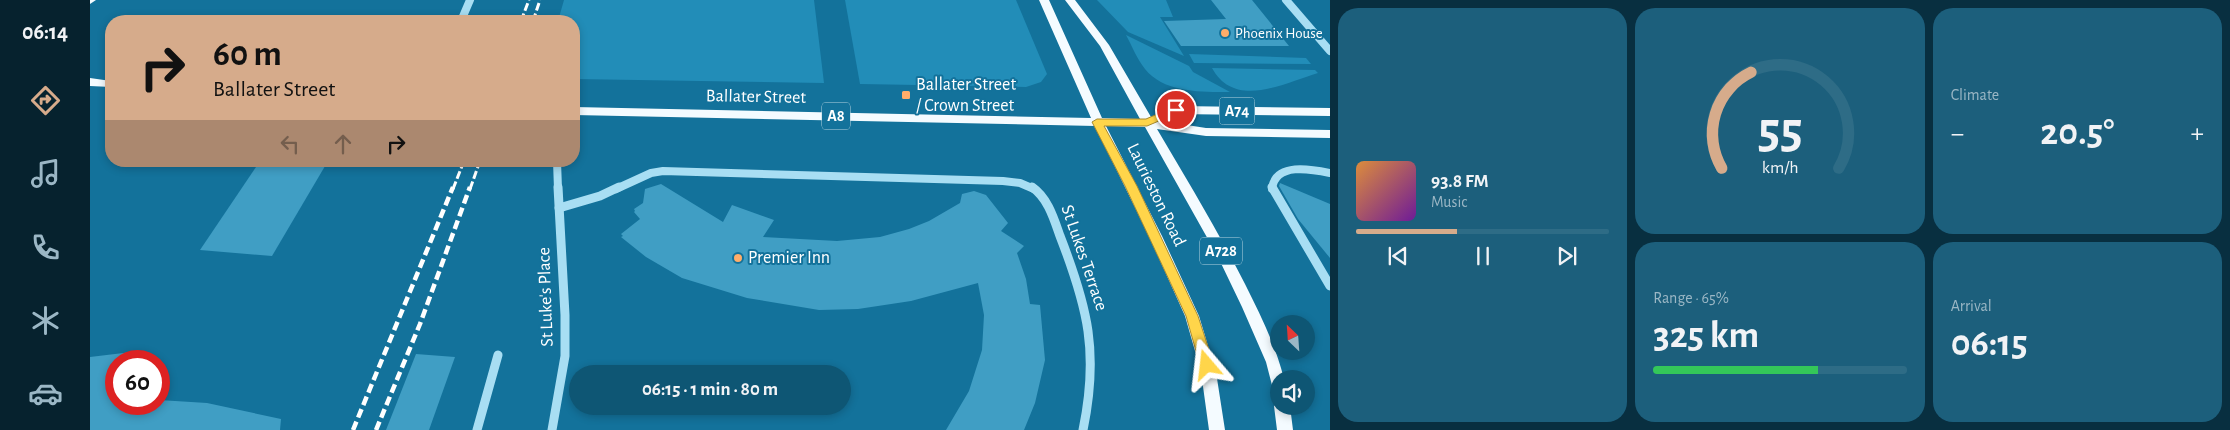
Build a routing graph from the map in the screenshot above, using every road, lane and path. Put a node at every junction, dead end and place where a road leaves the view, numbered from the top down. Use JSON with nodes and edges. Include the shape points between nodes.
{"nodes":[{"id":1,"x":470,"y":0,"type":"edge"},
{"id":2,"x":1044,"y":0,"type":"edge"},
{"id":3,"x":1070,"y":0,"type":"edge"},
{"id":4,"x":1286,"y":0,"type":"edge"},
{"id":5,"x":464,"y":15,"type":"edge"},
{"id":6,"x":1330,"y":51,"type":"edge"},
{"id":7,"x":90,"y":82,"type":"edge"},
{"id":8,"x":105,"y":83,"type":"edge"},
{"id":9,"x":580,"y":112,"type":"edge"},
{"id":10,"x":1330,"y":112,"type":"edge"},
{"id":11,"x":1097,"y":122,"type":"junction"},
{"id":12,"x":1147,"y":123,"type":"junction"},
{"id":13,"x":1330,"y":134,"type":"edge"},
{"id":14,"x":556,"y":167,"type":"edge"},
{"id":15,"x":1330,"y":173,"type":"edge"},
{"id":16,"x":558,"y":208,"type":"junction"},
{"id":17,"x":1330,"y":286,"type":"edge"},
{"id":18,"x":1088,"y":320,"type":"joint"},
{"id":19,"x":498,"y":354,"type":"dead end"},
{"id":20,"x":1274,"y":370,"type":"edge"},
{"id":21,"x":1283,"y":415,"type":"edge"},
{"id":22,"x":477,"y":430,"type":"edge"},
{"id":23,"x":552,"y":430,"type":"edge"},
{"id":24,"x":1083,"y":430,"type":"edge"},
{"id":25,"x":1217,"y":430,"type":"edge"},
{"id":26,"x":1285,"y":430,"type":"edge"}],
"edges":[{"from":1,"to":5,"type":"street"},
{"from":2,"to":11,"type":"main road","name":"Laurieston Road","via":[[1060,44]]},
{"from":3,"to":12,"type":"main road","name":"Laurieston Road","via":[[1104,45]]},
{"from":4,"to":6,"type":"street"},
{"from":7,"to":8,"type":"main road"},
{"from":9,"to":11,"type":"main road","name":"Ballater Street","number":"A8"},
{"from":10,"to":12,"type":"main road","name":"Ballater Street","number":"A74","via":[[1176,110]]},
{"from":11,"to":12,"type":"main road","name":"Ballater Street","number":"A8"},
{"from":11,"to":25,"type":"main road","name":"Laurieston Road","via":[[1192,316],[1207,365]]},
{"from":12,"to":13,"type":"main road","name":"Ballater Street","number":"A74","via":[[1206,132]]},
{"from":12,"to":20,"type":"main road","name":"Laurieston Road","number":"A728","via":[[1184,184],[1249,306]]},
{"from":14,"to":16,"type":"street","name":"St Luke's Place"},
{"from":15,"to":17,"type":"street","via":[[1310,170],[1281,172],[1271,183],[1272,190]]},
{"from":16,"to":18,"type":"street","name":"St Lukes Terrace","via":[[600,196],[662,171],[1021,183],[1036,189],[1048,206],[1075,274]]},
{"from":16,"to":23,"type":"street","name":"St Luke's Place","via":[[565,356]]},
{"from":18,"to":24,"type":"street","name":"St Lukes Terrace","via":[[1092,338],[1092,378]]},
{"from":19,"to":22,"type":"street"},
{"from":21,"to":26,"type":"main road"}]}
